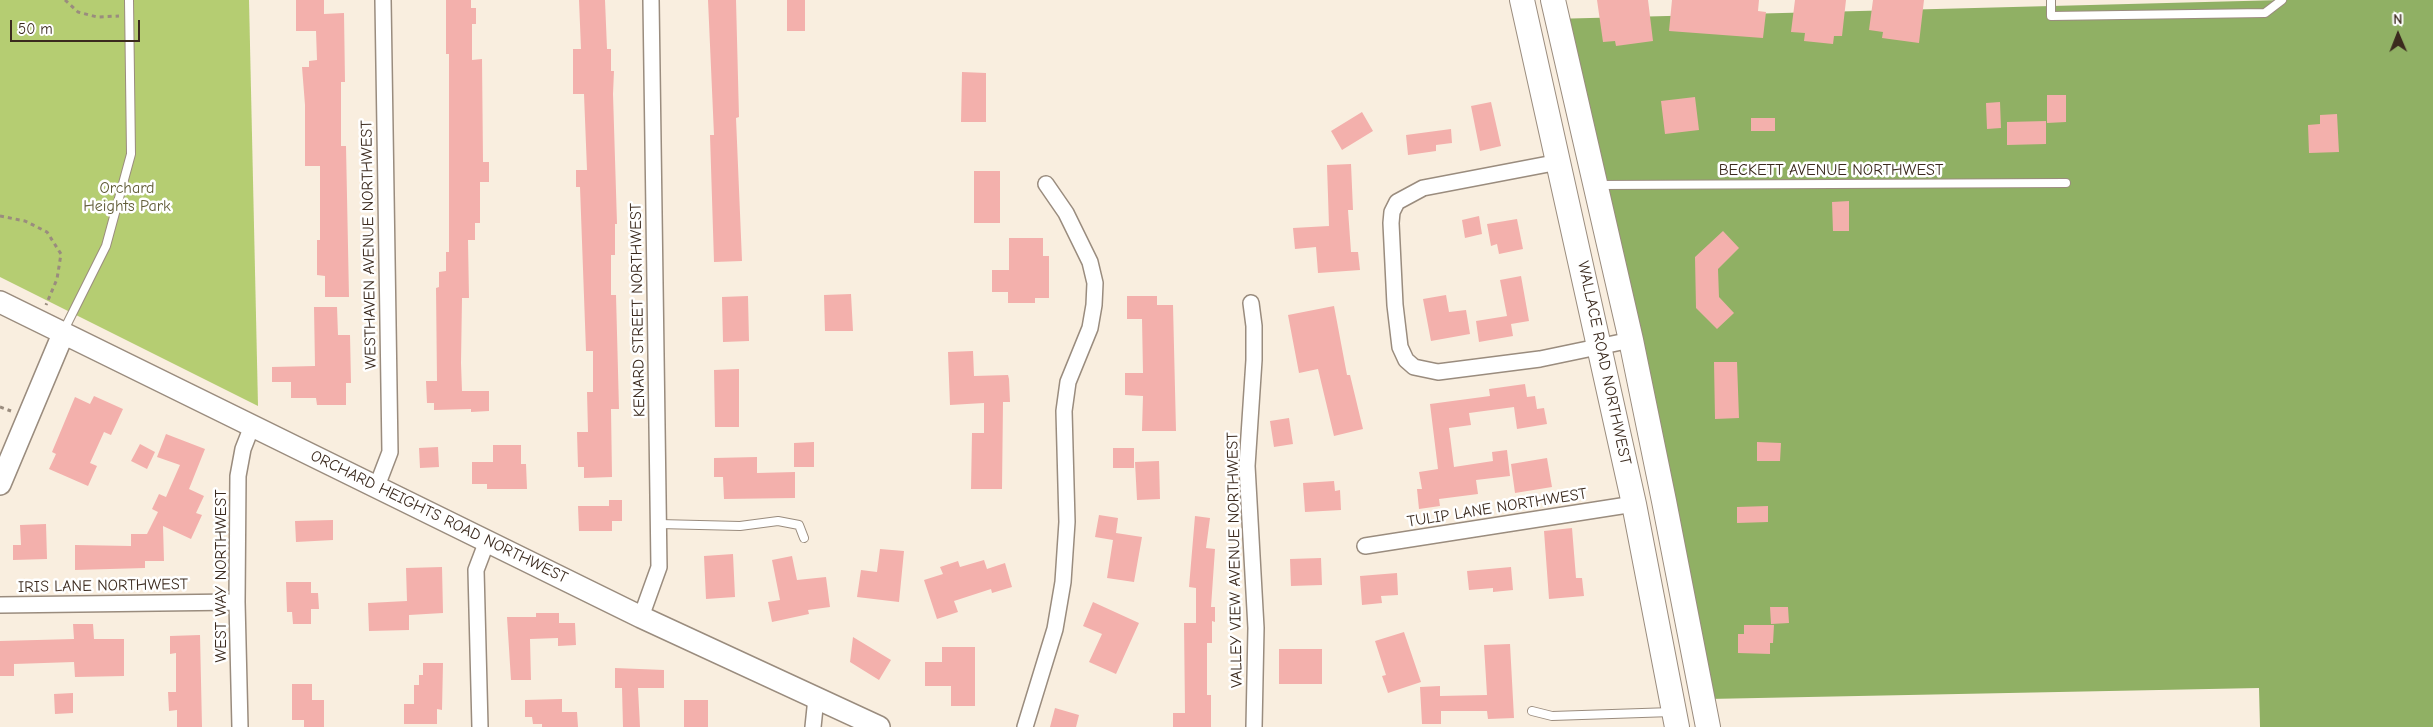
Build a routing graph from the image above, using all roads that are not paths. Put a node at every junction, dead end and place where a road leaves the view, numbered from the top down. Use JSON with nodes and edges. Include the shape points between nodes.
{"nodes":[{"id":1,"x":129,"y":0,"type":"edge"},
{"id":2,"x":383,"y":0,"type":"edge"},
{"id":3,"x":651,"y":0,"type":"edge"},
{"id":4,"x":1522,"y":0,"type":"edge"},
{"id":5,"x":1542,"y":0,"type":"edge"},
{"id":6,"x":1553,"y":0,"type":"edge"},
{"id":7,"x":2051,"y":0,"type":"edge"},
{"id":8,"x":2282,"y":0,"type":"edge"},
{"id":9,"x":1560,"y":30,"type":"junction"},
{"id":10,"x":1559,"y":162,"type":"junction"},
{"id":11,"x":2066,"y":183,"type":"dead end"},
{"id":12,"x":1046,"y":184,"type":"dead end"},
{"id":13,"x":1596,"y":185,"type":"junction"},
{"id":14,"x":0,"y":302,"type":"edge"},
{"id":15,"x":1251,"y":303,"type":"dead end"},
{"id":16,"x":63,"y":334,"type":"junction"},
{"id":17,"x":1630,"y":340,"type":"junction"},
{"id":18,"x":1601,"y":347,"type":"junction"},
{"id":19,"x":252,"y":426,"type":"junction"},
{"id":20,"x":0,"y":484,"type":"edge"},
{"id":21,"x":377,"y":486,"type":"junction"},
{"id":22,"x":1634,"y":504,"type":"junction"},
{"id":23,"x":659,"y":524,"type":"junction"},
{"id":24,"x":804,"y":538,"type":"dead end"},
{"id":25,"x":487,"y":541,"type":"junction"},
{"id":26,"x":1365,"y":546,"type":"dead end"},
{"id":27,"x":237,"y":602,"type":"junction"},
{"id":28,"x":0,"y":605,"type":"edge"},
{"id":29,"x":641,"y":616,"type":"junction"},
{"id":30,"x":816,"y":698,"type":"junction"},
{"id":31,"x":1532,"y":711,"type":"dead end"},
{"id":32,"x":1676,"y":719,"type":"edge"},
{"id":33,"x":240,"y":727,"type":"edge"},
{"id":34,"x":480,"y":727,"type":"edge"},
{"id":35,"x":813,"y":727,"type":"edge"},
{"id":36,"x":880,"y":727,"type":"edge"},
{"id":37,"x":1025,"y":727,"type":"edge"},
{"id":38,"x":1254,"y":727,"type":"edge"},
{"id":39,"x":1708,"y":727,"type":"edge"}],
"edges":[{"from":1,"to":16,"type":"lane","via":[[131,154],[106,246]]},
{"from":2,"to":21,"type":"street","name":"WESTHAVEN AVENUE NORTHWEST","via":[[390,452]]},
{"from":3,"to":23,"type":"street","name":"KENARD STREET NORTHWEST"},
{"from":4,"to":10,"type":"main road","name":"WALLACE ROAD NORTHWEST"},
{"from":5,"to":9,"type":"main road"},
{"from":6,"to":9,"type":"main road","name":"WALLACE ROAD NORTHWEST"},
{"from":7,"to":8,"type":"lane","via":[[2051,16],[2265,13]]},
{"from":9,"to":13,"type":"main road","name":"WALLACE ROAD NORTHWEST"},
{"from":10,"to":18,"type":"main road","name":"WALLACE ROAD NORTHWEST"},
{"from":10,"to":18,"type":"street","via":[[1423,188],[1397,202],[1391,223],[1400,347],[1406,360],[1414,367],[1438,372],[1540,359]]},
{"from":11,"to":13,"type":"lane","name":"BECKETT AVENUE NORTHWEST"},
{"from":12,"to":37,"type":"street","via":[[1066,212],[1090,262],[1095,284],[1090,328],[1068,382],[1064,411],[1067,522],[1063,582],[1055,629]]},
{"from":13,"to":17,"type":"main road","name":"WALLACE ROAD NORTHWEST"},
{"from":14,"to":16,"type":"main road","name":"ORCHARD HEIGHTS ROAD NORTHWEST"},
{"from":15,"to":38,"type":"street","name":"VALLEY VIEW AVENUE NORTHWEST","via":[[1254,360],[1248,484],[1256,628]]},
{"from":16,"to":19,"type":"main road","name":"ORCHARD HEIGHTS ROAD NORTHWEST"},
{"from":16,"to":20,"type":"main road"},
{"from":17,"to":18,"type":"street"},
{"from":17,"to":39,"type":"main road","name":"WALLACE ROAD NORTHWEST"},
{"from":18,"to":22,"type":"main road","name":"WALLACE ROAD NORTHWEST"},
{"from":19,"to":21,"type":"main road","name":"ORCHARD HEIGHTS ROAD NORTHWEST"},
{"from":19,"to":27,"type":"street","name":"WEST WAY NORTHWEST","via":[[238,476]]},
{"from":21,"to":25,"type":"main road","name":"ORCHARD HEIGHTS ROAD NORTHWEST"},
{"from":22,"to":26,"type":"street","name":"TULIP LANE NORTHWEST"},
{"from":22,"to":32,"type":"main road","name":"WALLACE ROAD NORTHWEST"},
{"from":23,"to":24,"type":"lane","via":[[740,526],[778,521],[799,525]]},
{"from":23,"to":29,"type":"street","name":"KENARD STREET NORTHWEST","via":[[659,567]]},
{"from":25,"to":29,"type":"main road","name":"ORCHARD HEIGHTS ROAD NORTHWEST"},
{"from":25,"to":34,"type":"street","via":[[476,570]]},
{"from":27,"to":28,"type":"street","name":"IRIS LANE NORTHWEST"},
{"from":27,"to":33,"type":"street","name":"WEST WAY NORTHWEST"},
{"from":29,"to":30,"type":"main road","name":"ORCHARD HEIGHTS ROAD NORTHWEST"},
{"from":30,"to":35,"type":"street"},
{"from":30,"to":36,"type":"main road","name":"ORCHARD HEIGHTS ROAD NORTHWEST"},
{"from":31,"to":32,"type":"lane","via":[[1552,716]]}]}
